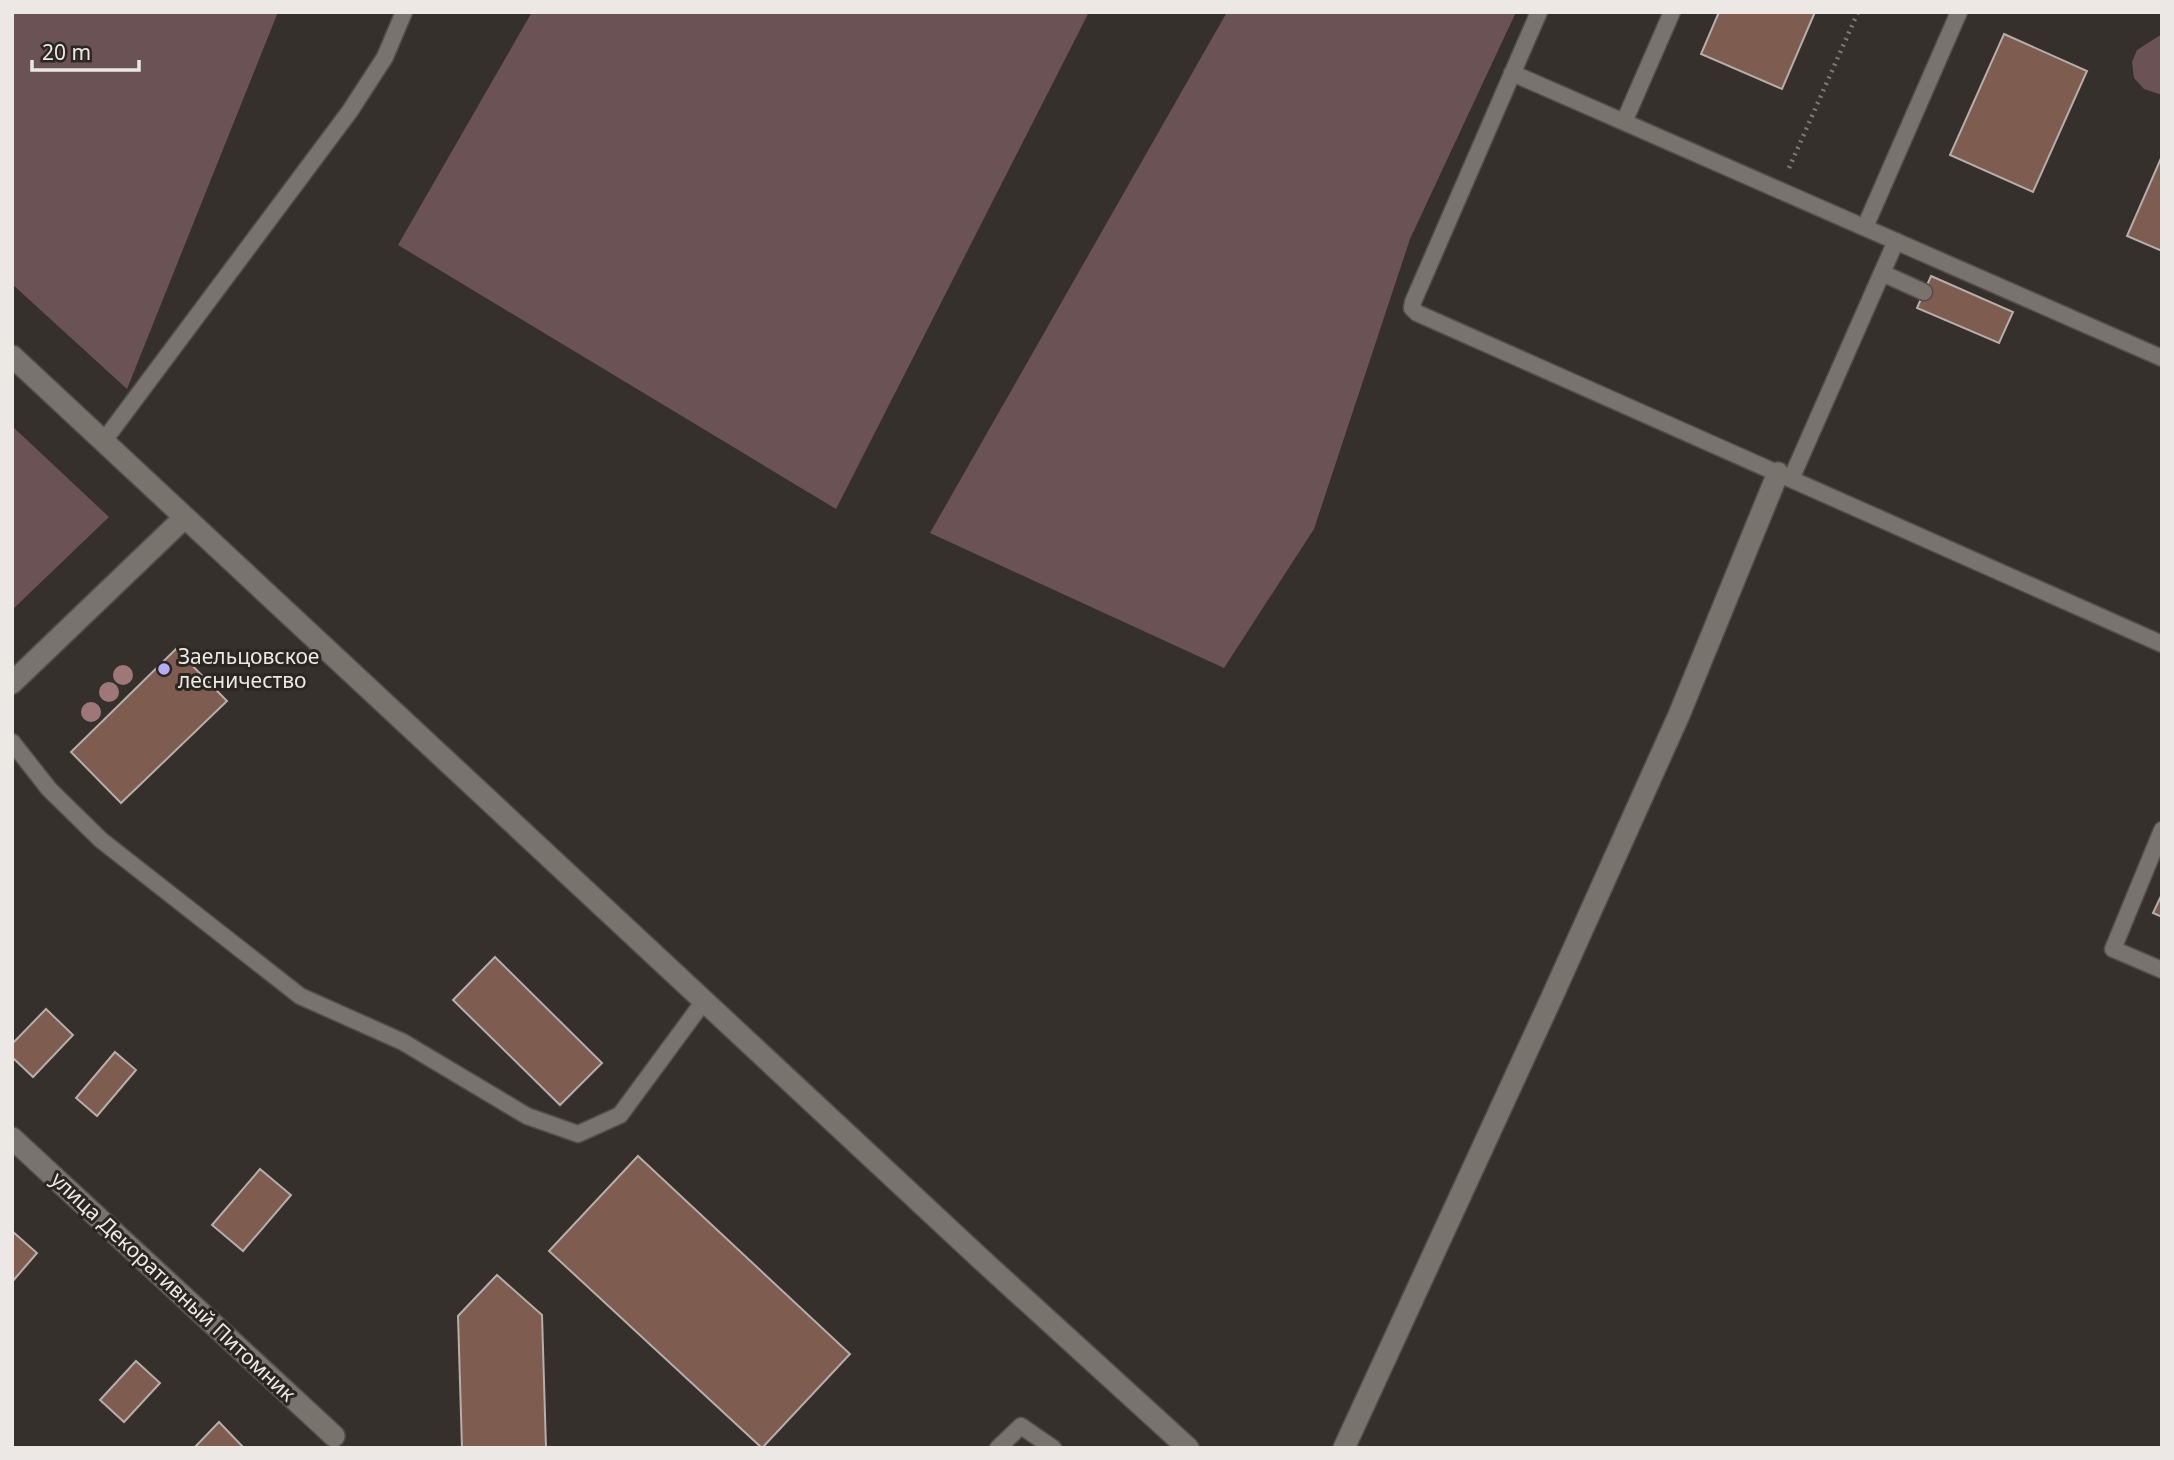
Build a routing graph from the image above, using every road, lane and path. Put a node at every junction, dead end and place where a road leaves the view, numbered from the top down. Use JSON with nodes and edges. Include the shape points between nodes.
{"nodes":[{"id":1,"x":404,"y":12,"type":"edge"},
{"id":2,"x":1539,"y":12,"type":"edge"},
{"id":3,"x":1672,"y":12,"type":"edge"},
{"id":4,"x":1858,"y":12,"type":"edge"},
{"id":5,"x":1959,"y":12,"type":"edge"},
{"id":6,"x":1512,"y":73,"type":"junction"},
{"id":7,"x":1624,"y":122,"type":"junction"},
{"id":8,"x":1780,"y":190,"type":"junction"},
{"id":9,"x":1865,"y":228,"type":"junction"},
{"id":10,"x":1896,"y":241,"type":"junction"},
{"id":11,"x":1882,"y":273,"type":"junction"},
{"id":12,"x":1924,"y":292,"type":"dead end"},
{"id":13,"x":12,"y":356,"type":"edge"},
{"id":14,"x":2162,"y":358,"type":"edge"},
{"id":15,"x":103,"y":442,"type":"junction"},
{"id":16,"x":1784,"y":476,"type":"junction"},
{"id":17,"x":184,"y":518,"type":"junction"},
{"id":18,"x":2162,"y":644,"type":"edge"},
{"id":19,"x":12,"y":683,"type":"edge"},
{"id":20,"x":12,"y":742,"type":"edge"},
{"id":21,"x":2162,"y":830,"type":"edge"},
{"id":22,"x":2162,"y":970,"type":"edge"},
{"id":23,"x":704,"y":1001,"type":"junction"},
{"id":24,"x":12,"y":1138,"type":"edge"},
{"id":25,"x":334,"y":1436,"type":"dead end"},
{"id":26,"x":998,"y":1448,"type":"edge"},
{"id":27,"x":1053,"y":1448,"type":"edge"},
{"id":28,"x":1188,"y":1448,"type":"edge"},
{"id":29,"x":1344,"y":1448,"type":"edge"}],
"edges":[{"from":1,"to":15,"type":"lane","via":[[386,57],[350,111]]},
{"from":2,"to":6,"type":"lane"},
{"from":3,"to":7,"type":"lane"},
{"from":4,"to":8,"type":"path"},
{"from":5,"to":9,"type":"lane"},
{"from":6,"to":7,"type":"lane"},
{"from":6,"to":16,"type":"lane","via":[[1412,308]]},
{"from":7,"to":8,"type":"lane"},
{"from":8,"to":9,"type":"lane"},
{"from":9,"to":10,"type":"lane"},
{"from":10,"to":11,"type":"lane"},
{"from":10,"to":14,"type":"lane"},
{"from":11,"to":12,"type":"lane"},
{"from":11,"to":16,"type":"lane"},
{"from":13,"to":15,"type":"street"},
{"from":15,"to":17,"type":"street"},
{"from":16,"to":18,"type":"lane"},
{"from":16,"to":29,"type":"street"},
{"from":17,"to":19,"type":"street"},
{"from":17,"to":23,"type":"street"},
{"from":20,"to":23,"type":"lane","via":[[49,789],[101,840],[300,996],[403,1042],[527,1116],[578,1134],[620,1115]]},
{"from":21,"to":22,"type":"lane","via":[[2113,948]]},
{"from":23,"to":28,"type":"street"},
{"from":24,"to":25,"type":"street","name":"улица Декоративный Питомник"},
{"from":26,"to":27,"type":"lane","via":[[1020,1426]]}]}
